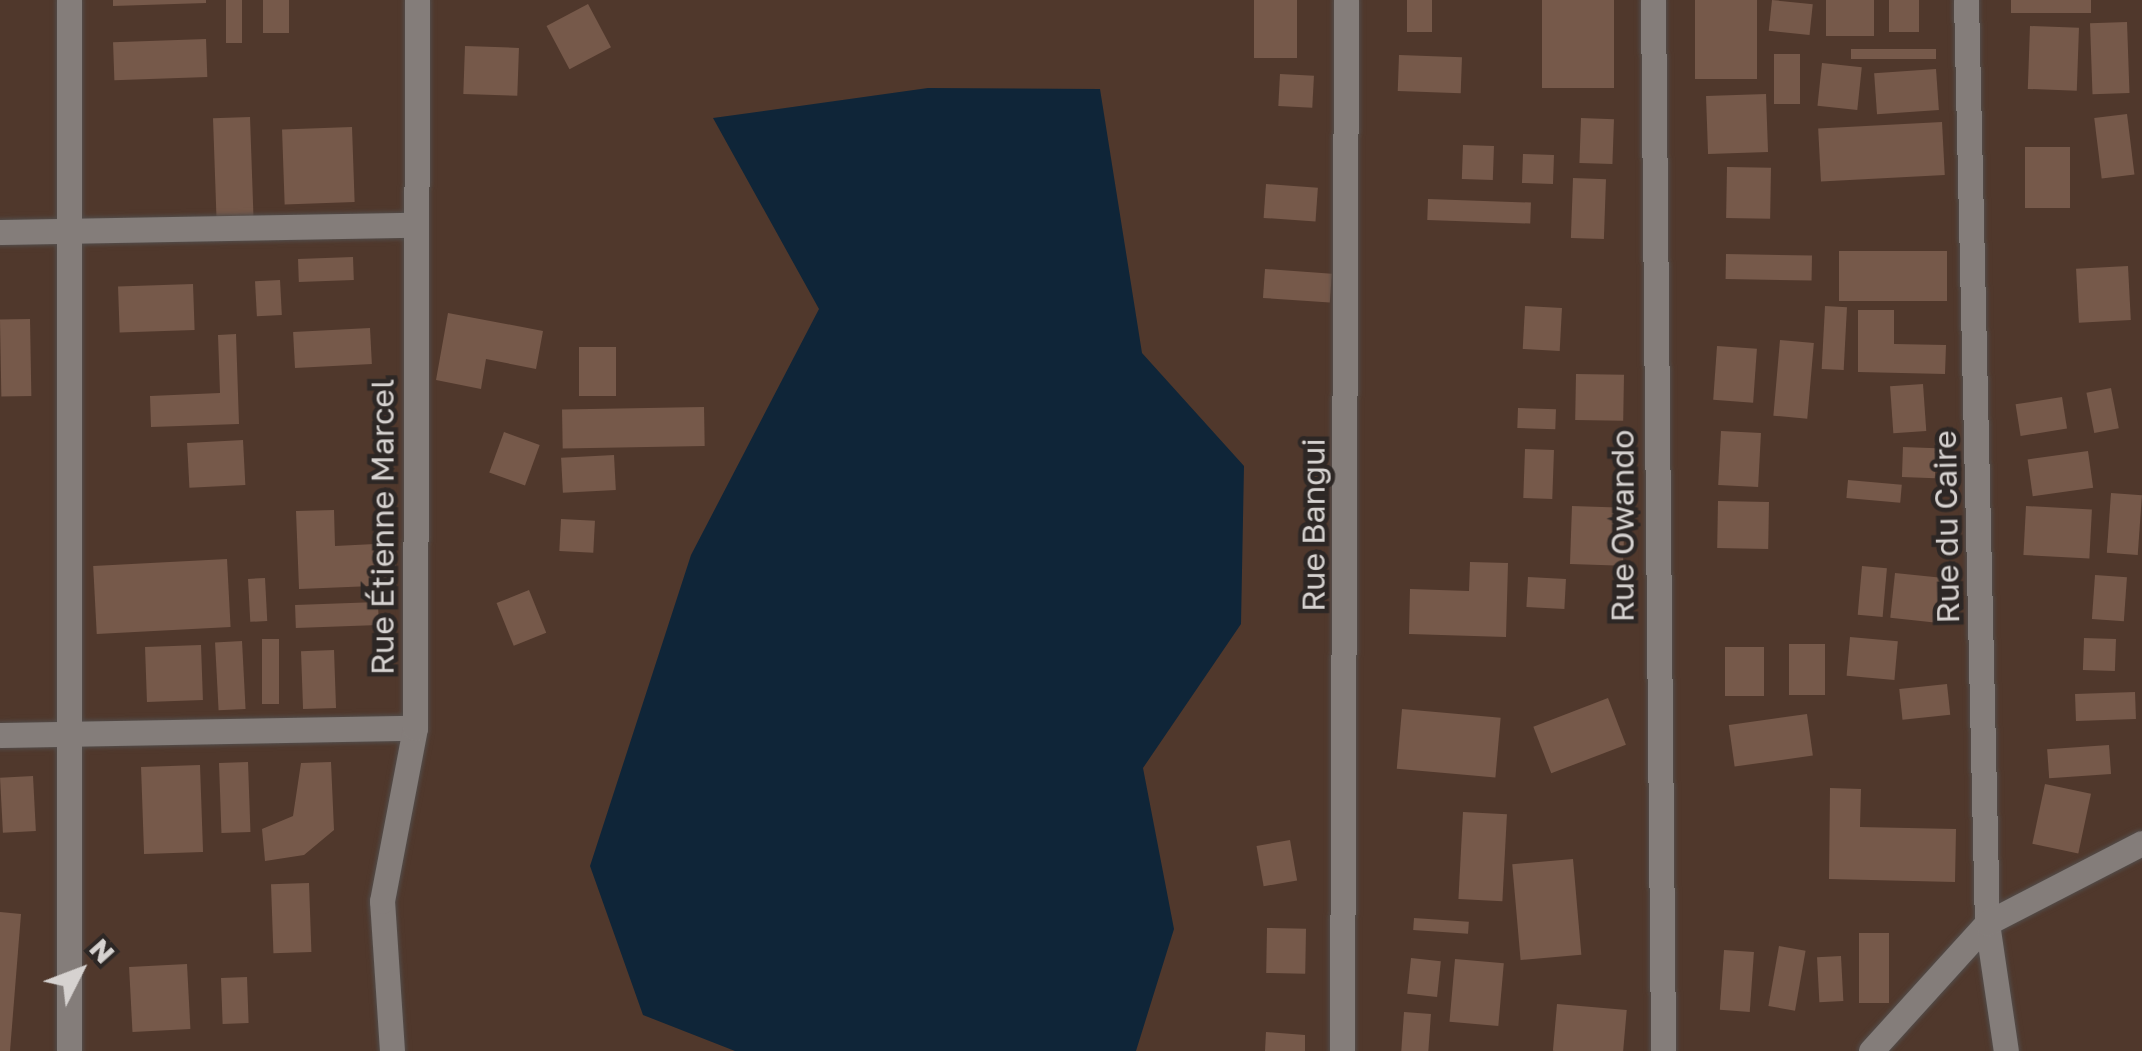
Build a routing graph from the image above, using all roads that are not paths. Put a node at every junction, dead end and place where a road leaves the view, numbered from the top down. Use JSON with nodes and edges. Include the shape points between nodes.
{"nodes":[{"id":1,"x":69,"y":0,"type":"edge"},
{"id":2,"x":417,"y":0,"type":"edge"},
{"id":3,"x":1346,"y":0,"type":"edge"},
{"id":4,"x":1653,"y":0,"type":"edge"},
{"id":5,"x":1966,"y":0,"type":"edge"},
{"id":6,"x":414,"y":225,"type":"junction"},
{"id":7,"x":0,"y":232,"type":"edge"},
{"id":8,"x":72,"y":234,"type":"junction"},
{"id":9,"x":415,"y":728,"type":"junction"},
{"id":10,"x":0,"y":735,"type":"edge"},
{"id":11,"x":67,"y":737,"type":"junction"},
{"id":12,"x":2142,"y":842,"type":"edge"},
{"id":13,"x":1987,"y":923,"type":"junction"},
{"id":14,"x":69,"y":1051,"type":"edge"},
{"id":15,"x":392,"y":1051,"type":"edge"},
{"id":16,"x":1342,"y":1051,"type":"edge"},
{"id":17,"x":1663,"y":1051,"type":"edge"},
{"id":18,"x":1871,"y":1051,"type":"edge"},
{"id":19,"x":2006,"y":1051,"type":"edge"}],
"edges":[{"from":1,"to":8,"type":"street"},
{"from":2,"to":6,"type":"street","name":"Rue Étienne Marcel"},
{"from":3,"to":16,"type":"street","name":"Rue Bangui"},
{"from":4,"to":17,"type":"street","name":"Rue Owando"},
{"from":5,"to":13,"type":"street","name":"Rue du Caire"},
{"from":6,"to":8,"type":"street"},
{"from":6,"to":9,"type":"street","name":"Rue Étienne Marcel"},
{"from":7,"to":8,"type":"street"},
{"from":8,"to":11,"type":"street"},
{"from":9,"to":11,"type":"street"},
{"from":9,"to":15,"type":"street","name":"Rue Étienne Marcel","via":[[382,901]]},
{"from":10,"to":11,"type":"street"},
{"from":11,"to":14,"type":"street"},
{"from":12,"to":13,"type":"street"},
{"from":13,"to":18,"type":"street"},
{"from":13,"to":19,"type":"street","name":"Rue du Caire"}]}
